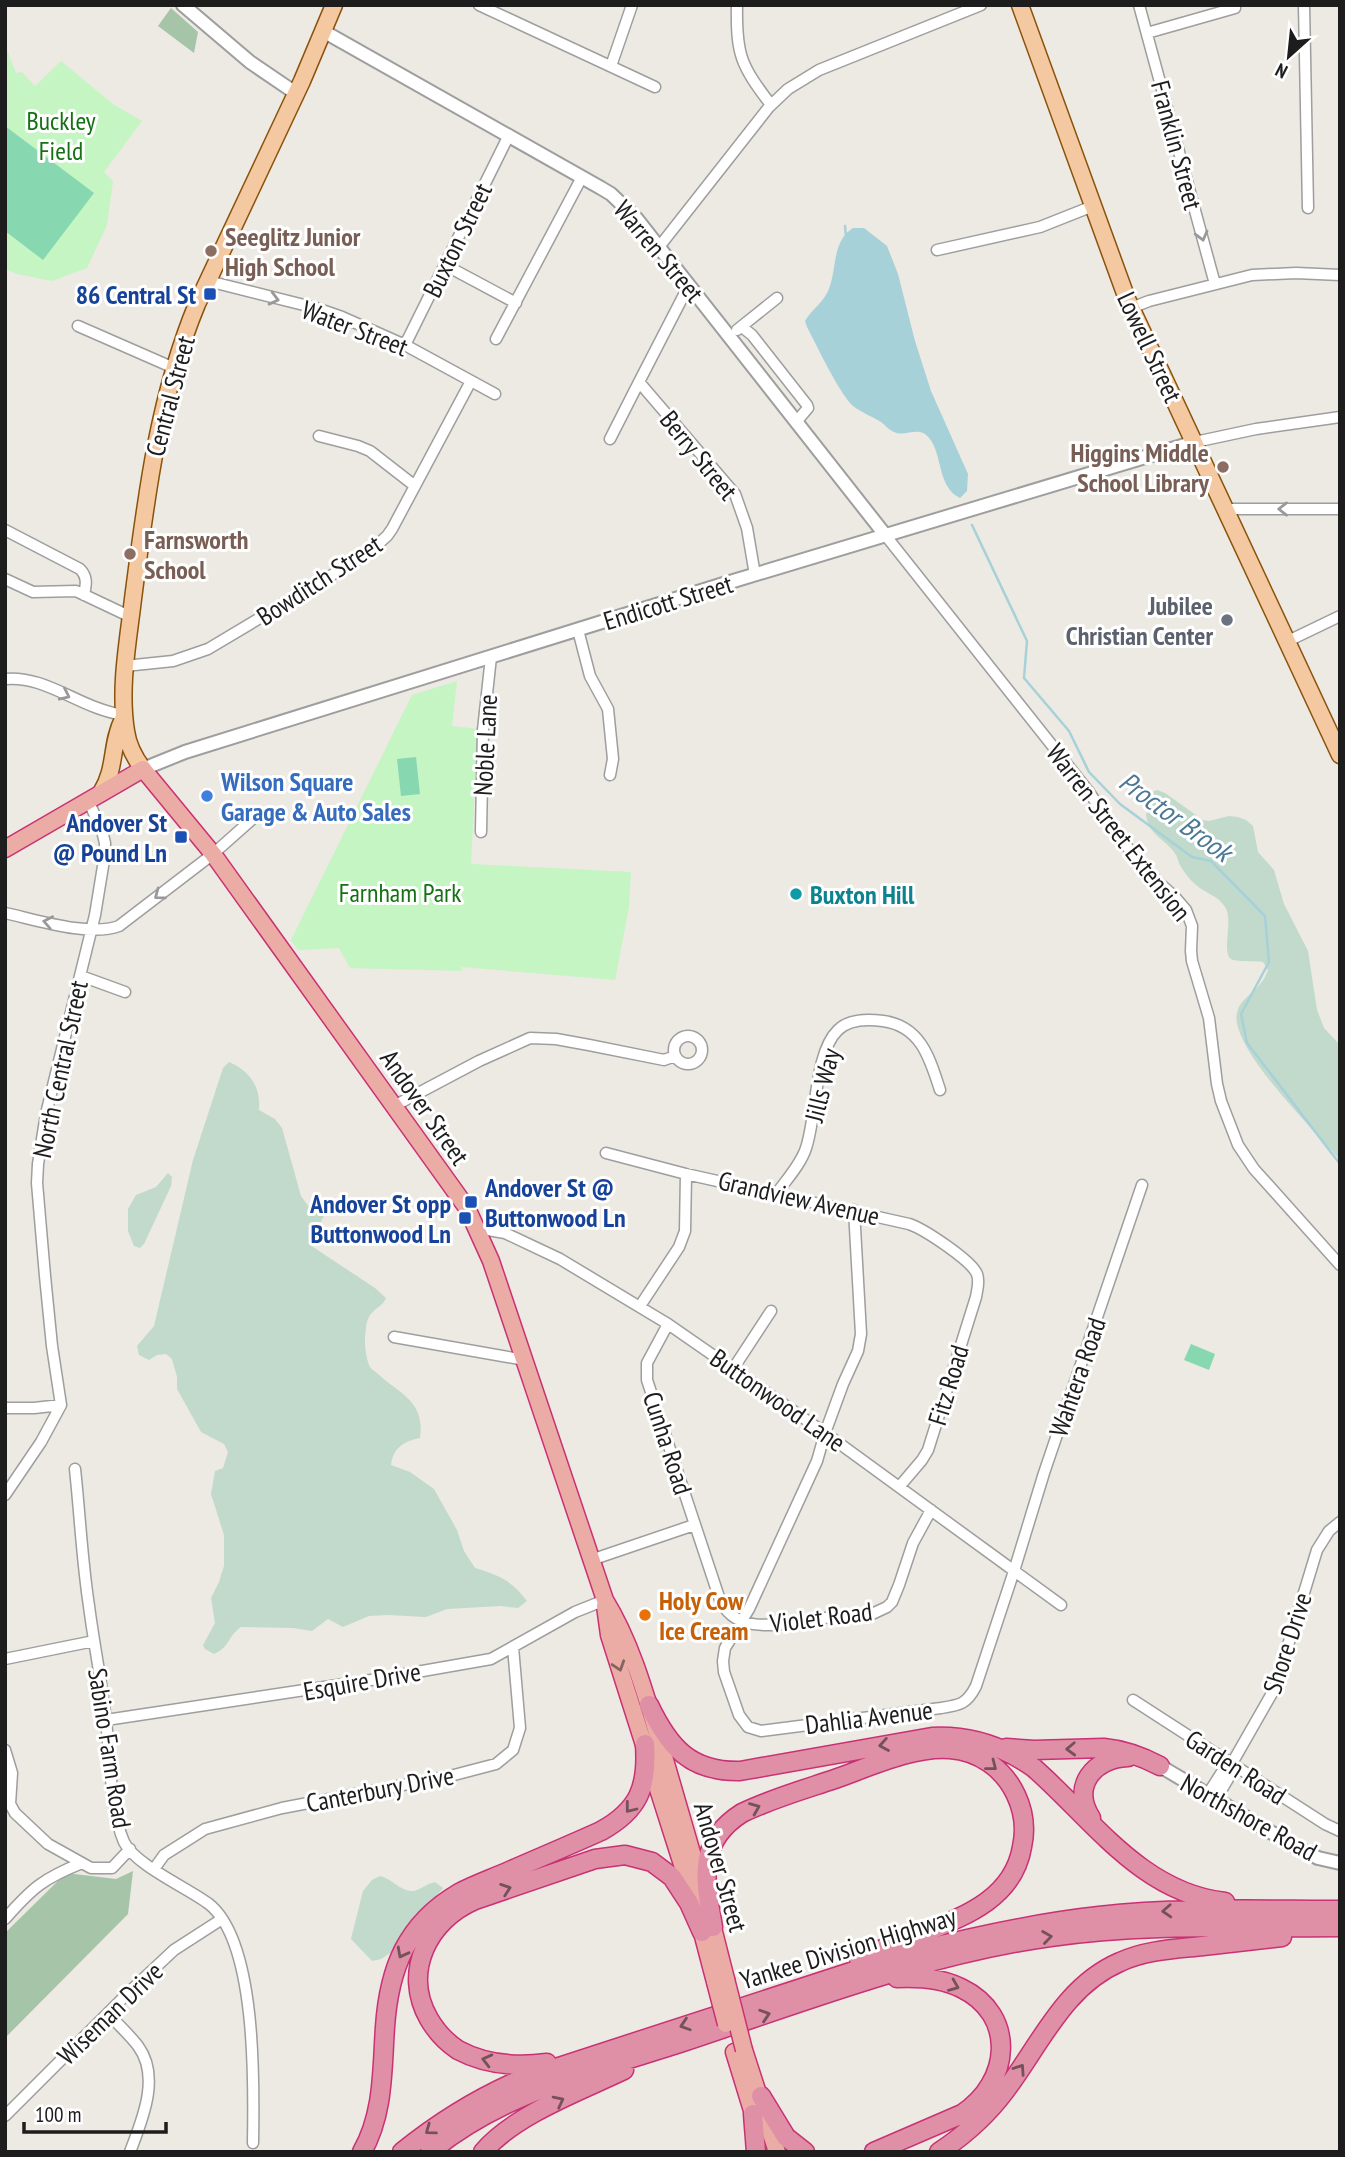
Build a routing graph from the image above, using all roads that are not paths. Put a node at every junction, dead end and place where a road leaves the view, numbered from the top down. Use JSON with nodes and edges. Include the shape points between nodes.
{"nodes":[{"id":1,"x":183,"y":5,"type":"edge"},
{"id":2,"x":334,"y":5,"type":"edge"},
{"id":3,"x":479,"y":5,"type":"edge"},
{"id":4,"x":632,"y":5,"type":"edge"},
{"id":5,"x":737,"y":5,"type":"edge"},
{"id":6,"x":981,"y":5,"type":"edge"},
{"id":7,"x":1020,"y":5,"type":"edge"},
{"id":8,"x":1139,"y":5,"type":"edge"},
{"id":9,"x":1304,"y":5,"type":"edge"},
{"id":10,"x":1235,"y":8,"type":"dead end"},
{"id":11,"x":323,"y":31,"type":"junction"},
{"id":12,"x":1147,"y":33,"type":"junction"},
{"id":13,"x":611,"y":66,"type":"junction"},
{"id":14,"x":655,"y":87,"type":"dead end"},
{"id":15,"x":297,"y":93,"type":"junction"},
{"id":16,"x":771,"y":105,"type":"junction"},
{"id":17,"x":509,"y":135,"type":"junction"},
{"id":18,"x":582,"y":177,"type":"junction"},
{"id":19,"x":1093,"y":206,"type":"junction"},
{"id":20,"x":1308,"y":208,"type":"dead end"},
{"id":21,"x":659,"y":247,"type":"junction"},
{"id":22,"x":937,"y":250,"type":"dead end"},
{"id":23,"x":445,"y":265,"type":"junction"},
{"id":24,"x":1340,"y":275,"type":"edge"},
{"id":25,"x":208,"y":281,"type":"junction"},
{"id":26,"x":1215,"y":284,"type":"junction"},
{"id":27,"x":689,"y":285,"type":"junction"},
{"id":28,"x":777,"y":298,"type":"dead end"},
{"id":29,"x":516,"y":303,"type":"junction"},
{"id":30,"x":1131,"y":308,"type":"junction"},
{"id":31,"x":78,"y":326,"type":"dead end"},
{"id":32,"x":742,"y":327,"type":"junction"},
{"id":33,"x":729,"y":336,"type":"junction"},
{"id":34,"x":496,"y":339,"type":"dead end"},
{"id":35,"x":405,"y":345,"type":"junction"},
{"id":36,"x":174,"y":368,"type":"junction"},
{"id":37,"x":471,"y":381,"type":"junction"},
{"id":38,"x":639,"y":382,"type":"junction"},
{"id":39,"x":495,"y":394,"type":"dead end"},
{"id":40,"x":1340,"y":417,"type":"edge"},
{"id":41,"x":796,"y":422,"type":"junction"},
{"id":42,"x":319,"y":436,"type":"dead end"},
{"id":43,"x":610,"y":439,"type":"dead end"},
{"id":44,"x":1195,"y":442,"type":"junction"},
{"id":45,"x":415,"y":486,"type":"junction"},
{"id":46,"x":1226,"y":509,"type":"junction"},
{"id":47,"x":1340,"y":509,"type":"edge"},
{"id":48,"x":5,"y":530,"type":"edge"},
{"id":49,"x":886,"y":536,"type":"junction"},
{"id":50,"x":755,"y":575,"type":"junction"},
{"id":51,"x":5,"y":579,"type":"edge"},
{"id":52,"x":84,"y":595,"type":"junction"},
{"id":53,"x":1340,"y":616,"type":"edge"},
{"id":54,"x":131,"y":618,"type":"junction"},
{"id":55,"x":578,"y":630,"type":"junction"},
{"id":56,"x":1286,"y":642,"type":"junction"},
{"id":57,"x":491,"y":657,"type":"junction"},
{"id":58,"x":125,"y":666,"type":"junction"},
{"id":59,"x":5,"y":679,"type":"edge"},
{"id":60,"x":124,"y":716,"type":"junction"},
{"id":61,"x":1340,"y":755,"type":"edge"},
{"id":62,"x":143,"y":769,"type":"junction"},
{"id":63,"x":610,"y":775,"type":"dead end"},
{"id":64,"x":94,"y":796,"type":"junction"},
{"id":65,"x":258,"y":814,"type":"dead end"},
{"id":66,"x":481,"y":832,"type":"dead end"},
{"id":67,"x":5,"y":849,"type":"edge"},
{"id":68,"x":213,"y":854,"type":"junction"},
{"id":69,"x":5,"y":914,"type":"edge"},
{"id":70,"x":91,"y":931,"type":"junction"},
{"id":71,"x":80,"y":976,"type":"junction"},
{"id":72,"x":125,"y":992,"type":"dead end"},
{"id":73,"x":675,"y":1056,"type":"dead end"},
{"id":74,"x":940,"y":1090,"type":"dead end"},
{"id":75,"x":394,"y":1106,"type":"junction"},
{"id":76,"x":606,"y":1153,"type":"dead end"},
{"id":77,"x":686,"y":1174,"type":"junction"},
{"id":78,"x":1142,"y":1185,"type":"dead end"},
{"id":79,"x":778,"y":1193,"type":"junction"},
{"id":80,"x":854,"y":1210,"type":"junction"},
{"id":81,"x":477,"y":1228,"type":"junction"},
{"id":82,"x":1340,"y":1265,"type":"edge"},
{"id":83,"x":977,"y":1273,"type":"joint"},
{"id":84,"x":640,"y":1306,"type":"junction"},
{"id":85,"x":771,"y":1311,"type":"dead end"},
{"id":86,"x":668,"y":1324,"type":"junction"},
{"id":87,"x":394,"y":1337,"type":"dead end"},
{"id":88,"x":524,"y":1360,"type":"junction"},
{"id":89,"x":733,"y":1369,"type":"junction"},
{"id":90,"x":61,"y":1405,"type":"junction"},
{"id":91,"x":5,"y":1408,"type":"edge"},
{"id":92,"x":825,"y":1433,"type":"junction"},
{"id":93,"x":75,"y":1469,"type":"dead end"},
{"id":94,"x":899,"y":1487,"type":"junction"},
{"id":95,"x":5,"y":1495,"type":"edge"},
{"id":96,"x":931,"y":1510,"type":"junction"},
{"id":97,"x":1340,"y":1522,"type":"edge"},
{"id":98,"x":694,"y":1525,"type":"junction"},
{"id":99,"x":591,"y":1560,"type":"junction"},
{"id":100,"x":1014,"y":1571,"type":"junction"},
{"id":101,"x":605,"y":1600,"type":"junction"},
{"id":102,"x":1061,"y":1605,"type":"dead end"},
{"id":103,"x":741,"y":1621,"type":"junction"},
{"id":104,"x":94,"y":1641,"type":"junction"},
{"id":105,"x":513,"y":1647,"type":"junction"},
{"id":106,"x":5,"y":1659,"type":"edge"},
{"id":107,"x":1133,"y":1700,"type":"dead end"},
{"id":108,"x":649,"y":1705,"type":"junction"},
{"id":109,"x":106,"y":1720,"type":"junction"},
{"id":110,"x":645,"y":1744,"type":"junction"},
{"id":111,"x":999,"y":1747,"type":"junction"},
{"id":112,"x":5,"y":1749,"type":"edge"},
{"id":113,"x":1231,"y":1765,"type":"junction"},
{"id":114,"x":1160,"y":1766,"type":"junction"},
{"id":115,"x":1212,"y":1797,"type":"junction"},
{"id":116,"x":1097,"y":1827,"type":"junction"},
{"id":117,"x":1340,"y":1831,"type":"edge"},
{"id":118,"x":130,"y":1849,"type":"junction"},
{"id":119,"x":82,"y":1863,"type":"junction"},
{"id":120,"x":1340,"y":1863,"type":"edge"},
{"id":121,"x":154,"y":1869,"type":"junction"},
{"id":122,"x":1336,"y":1910,"type":"edge"},
{"id":123,"x":5,"y":1919,"type":"edge"},
{"id":124,"x":222,"y":1919,"type":"junction"},
{"id":125,"x":708,"y":1929,"type":"junction"},
{"id":126,"x":1340,"y":1929,"type":"edge"},
{"id":127,"x":839,"y":1991,"type":"junction"},
{"id":128,"x":783,"y":1993,"type":"junction"},
{"id":129,"x":108,"y":2013,"type":"junction"},
{"id":130,"x":677,"y":2043,"type":"junction"},
{"id":131,"x":739,"y":2051,"type":"junction"},
{"id":132,"x":602,"y":2052,"type":"junction"},
{"id":133,"x":761,"y":2096,"type":"junction"},
{"id":134,"x":753,"y":2114,"type":"junction"},
{"id":135,"x":5,"y":2116,"type":"edge"},
{"id":136,"x":253,"y":2143,"type":"dead end"},
{"id":137,"x":130,"y":2152,"type":"edge"},
{"id":138,"x":362,"y":2152,"type":"edge"},
{"id":139,"x":402,"y":2152,"type":"edge"},
{"id":140,"x":430,"y":2152,"type":"edge"},
{"id":141,"x":482,"y":2152,"type":"edge"},
{"id":142,"x":756,"y":2152,"type":"edge"},
{"id":143,"x":763,"y":2152,"type":"edge"},
{"id":144,"x":777,"y":2152,"type":"edge"},
{"id":145,"x":805,"y":2152,"type":"edge"},
{"id":146,"x":874,"y":2152,"type":"edge"},
{"id":147,"x":939,"y":2152,"type":"edge"}],
"edges":[{"from":1,"to":15,"type":"street","via":[[250,62]]},
{"from":2,"to":11,"type":"main road","name":"Central Street"},
{"from":3,"to":13,"type":"street"},
{"from":4,"to":13,"type":"street"},
{"from":5,"to":16,"type":"street","via":[[742,63]]},
{"from":6,"to":16,"type":"street","via":[[819,70]]},
{"from":7,"to":19,"type":"main road","name":"Lowell Street"},
{"from":8,"to":12,"type":"street","name":"Franklin Street"},
{"from":9,"to":20,"type":"street"},
{"from":10,"to":12,"type":"street"},
{"from":11,"to":15,"type":"main road","name":"Central Street"},
{"from":11,"to":17,"type":"street","name":"Warren Street"},
{"from":12,"to":26,"type":"street","name":"Franklin Street","one_way":true},
{"from":13,"to":14,"type":"street"},
{"from":15,"to":25,"type":"main road","name":"Central Street"},
{"from":16,"to":21,"type":"street"},
{"from":17,"to":18,"type":"street","name":"Warren Street"},
{"from":17,"to":23,"type":"street","name":"Buxton Street"},
{"from":18,"to":21,"type":"street","name":"Warren Street","via":[[620,202]]},
{"from":18,"to":29,"type":"street"},
{"from":19,"to":22,"type":"street","via":[[1040,227]]},
{"from":19,"to":30,"type":"main road","name":"Lowell Street"},
{"from":21,"to":27,"type":"street","name":"Warren Street"},
{"from":23,"to":29,"type":"street"},
{"from":23,"to":35,"type":"street","name":"Buxton Street"},
{"from":24,"to":26,"type":"street","via":[[1252,275]]},
{"from":25,"to":35,"type":"street","name":"Water Street","one_way":true,"via":[[342,317]]},
{"from":25,"to":36,"type":"main road","name":"Central Street"},
{"from":26,"to":30,"type":"street"},
{"from":27,"to":33,"type":"street","name":"Warren Street"},
{"from":27,"to":38,"type":"street","name":"Berry Street"},
{"from":28,"to":32,"type":"street"},
{"from":29,"to":34,"type":"street"},
{"from":30,"to":44,"type":"main road","name":"Lowell Street"},
{"from":31,"to":36,"type":"street"},
{"from":32,"to":33,"type":"street"},
{"from":32,"to":41,"type":"street","via":[[807,405]]},
{"from":33,"to":41,"type":"street","name":"Warren Street"},
{"from":35,"to":37,"type":"street","name":"Water Street"},
{"from":36,"to":54,"type":"main road","name":"Central Street","via":[[150,474]]},
{"from":37,"to":39,"type":"street","name":"Water Street"},
{"from":37,"to":45,"type":"street","name":"Bowditch Street"},
{"from":38,"to":43,"type":"street","name":"Berry Street"},
{"from":38,"to":50,"type":"street","name":"Berry Street","via":[[735,495],[744,516]]},
{"from":40,"to":44,"type":"street"},
{"from":41,"to":49,"type":"street","name":"Warren Street"},
{"from":42,"to":45,"type":"street","via":[[370,451]]},
{"from":44,"to":46,"type":"main road","name":"Lowell Street"},
{"from":44,"to":49,"type":"street","name":"Endicott Street"},
{"from":45,"to":58,"type":"street","name":"Bowditch Street","via":[[387,536],[367,554],[208,649],[173,661]]},
{"from":47,"to":46,"type":"street","one_way":true},
{"from":46,"to":56,"type":"main road","name":"Lowell Street"},
{"from":48,"to":52,"type":"street","via":[[80,569],[85,574]]},
{"from":49,"to":50,"type":"street","name":"Endicott Street"},
{"from":49,"to":82,"type":"street","name":"Warren Street Extension","via":[[1075,774],[1122,841],[1186,910],[1192,926],[1192,961],[1209,1018],[1217,1084],[1235,1137],[1254,1169]]},
{"from":50,"to":55,"type":"street","name":"Endicott Street"},
{"from":51,"to":52,"type":"street","via":[[33,592],[69,590]]},
{"from":52,"to":54,"type":"street"},
{"from":53,"to":56,"type":"street"},
{"from":54,"to":58,"type":"main road","name":"Central Street"},
{"from":55,"to":57,"type":"street","name":"Endicott Street"},
{"from":55,"to":63,"type":"street","via":[[586,666],[608,709]]},
{"from":56,"to":61,"type":"main road","name":"Lowell Street"},
{"from":57,"to":62,"type":"street","name":"Endicott Street"},
{"from":57,"to":66,"type":"street","name":"Noble Lane","via":[[482,730]]},
{"from":58,"to":60,"type":"main road","name":"Central Street"},
{"from":59,"to":60,"type":"street","one_way":true,"via":[[30,679],[99,710]]},
{"from":60,"to":62,"type":"main road","name":"Central Street","via":[[128,744]]},
{"from":60,"to":64,"type":"main road","via":[[112,771]]},
{"from":62,"to":64,"type":"highway"},
{"from":62,"to":68,"type":"highway","name":"Andover Street"},
{"from":64,"to":67,"type":"highway"},
{"from":64,"to":70,"type":"street","name":"North Central Street","via":[[105,843]]},
{"from":65,"to":68,"type":"street"},
{"from":68,"to":70,"type":"street","one_way":true,"via":[[126,921]]},
{"from":68,"to":75,"type":"highway","name":"Andover Street"},
{"from":70,"to":69,"type":"street","one_way":true},
{"from":70,"to":71,"type":"street","name":"North Central Street"},
{"from":71,"to":72,"type":"street"},
{"from":71,"to":90,"type":"street","name":"North Central Street","via":[[46,1114],[37,1183]]},
{"from":73,"to":75,"type":"street","via":[[664,1060],[530,1038]]},
{"from":74,"to":79,"type":"street","name":"Jills Way","via":[[930,1060],[905,1027],[858,1020],[838,1030],[822,1062],[806,1150]]},
{"from":75,"to":81,"type":"highway","name":"Andover Street"},
{"from":76,"to":77,"type":"street","name":"Grandview Avenue"},
{"from":77,"to":79,"type":"street","name":"Grandview Avenue"},
{"from":77,"to":84,"type":"street","via":[[682,1239]]},
{"from":78,"to":100,"type":"street","name":"Wahtera Road"},
{"from":79,"to":80,"type":"street","name":"Grandview Avenue"},
{"from":80,"to":83,"type":"street","name":"Grandview Avenue","via":[[924,1230]]},
{"from":80,"to":92,"type":"street","via":[[860,1343]]},
{"from":81,"to":84,"type":"street","name":"Buttonwood Lane","via":[[525,1242]]},
{"from":81,"to":88,"type":"highway","name":"Andover Street"},
{"from":83,"to":94,"type":"street","name":"Fitz Road","via":[[976,1297],[928,1450]]},
{"from":84,"to":86,"type":"street","name":"Buttonwood Lane"},
{"from":85,"to":89,"type":"street"},
{"from":86,"to":89,"type":"street","name":"Buttonwood Lane"},
{"from":86,"to":98,"type":"street","name":"Cunha Road","via":[[646,1363],[646,1372]]},
{"from":87,"to":88,"type":"street"},
{"from":88,"to":99,"type":"highway","name":"Andover Street"},
{"from":89,"to":92,"type":"street","name":"Buttonwood Lane"},
{"from":90,"to":91,"type":"street"},
{"from":90,"to":95,"type":"street"},
{"from":92,"to":94,"type":"street","name":"Buttonwood Lane"},
{"from":92,"to":103,"type":"street","via":[[817,1461]]},
{"from":93,"to":104,"type":"street","name":"Sabino Farm Road"},
{"from":94,"to":96,"type":"street","name":"Buttonwood Lane"},
{"from":96,"to":100,"type":"street","name":"Buttonwood Lane"},
{"from":96,"to":103,"type":"street","name":"Violet Road","via":[[887,1607],[872,1614],[765,1625]]},
{"from":97,"to":113,"type":"street","name":"Shore Drive","via":[[1317,1550],[1275,1688]]},
{"from":98,"to":99,"type":"street"},
{"from":98,"to":103,"type":"street","name":"Violet Road","via":[[722,1606]]},
{"from":99,"to":101,"type":"highway","name":"Andover Street"},
{"from":100,"to":102,"type":"street","name":"Buttonwood Lane"},
{"from":100,"to":103,"type":"street","name":"Dahlia Avenue","via":[[976,1686],[970,1698],[952,1706],[753,1730],[739,1715],[724,1672],[725,1648]]},
{"from":101,"to":105,"type":"street","name":"Esquire Drive"},
{"from":101,"to":108,"type":"highway","name":"Andover Street","via":[[627,1643]]},
{"from":101,"to":110,"type":"highway","name":"Andover Street","one_way":true,"via":[[609,1635]]},
{"from":104,"to":106,"type":"street"},
{"from":104,"to":109,"type":"street","name":"Sabino Farm Road"},
{"from":105,"to":109,"type":"street","name":"Esquire Drive","via":[[491,1659]]},
{"from":105,"to":121,"type":"street","name":"Canterbury Drive","via":[[520,1728],[513,1749],[496,1764],[282,1808],[205,1829],[164,1855]]},
{"from":107,"to":113,"type":"street","name":"Garden Road"},
{"from":111,"to":108,"type":"highway","one_way":true,"via":[[961,1737],[933,1737],[724,1771],[688,1759],[667,1737]]},
{"from":108,"to":125,"type":"highway","name":"Andover Street"},
{"from":109,"to":118,"type":"street","name":"Sabino Farm Road","via":[[114,1804]]},
{"from":110,"to":125,"type":"highway","name":"Andover Street"},
{"from":110,"to":138,"type":"highway","one_way":true,"via":[[643,1787],[621,1819],[462,1891],[440,1905],[405,1947],[390,1982],[379,2110]]},
{"from":114,"to":111,"type":"highway","one_way":true,"via":[[1117,1749]]},
{"from":111,"to":116,"type":"highway","via":[[1034,1768]]},
{"from":112,"to":119,"type":"street","via":[[12,1773],[10,1804],[15,1813],[48,1843]]},
{"from":113,"to":115,"type":"street","name":"Shore Drive","via":[[1228,1779]]},
{"from":113,"to":117,"type":"street","name":"Garden Road"},
{"from":114,"to":115,"type":"street","name":"Northshore Road"},
{"from":114,"to":116,"type":"highway","via":[[1124,1757],[1097,1768],[1085,1782],[1083,1802]]},
{"from":115,"to":120,"type":"street","name":"Northshore Road","via":[[1294,1846]]},
{"from":116,"to":122,"type":"highway","via":[[1150,1875],[1181,1892],[1235,1903]]},
{"from":118,"to":119,"type":"street","via":[[112,1868]]},
{"from":118,"to":121,"type":"street","name":"Sabino Farm Road"},
{"from":119,"to":123,"type":"street","via":[[42,1882]]},
{"from":121,"to":124,"type":"street","name":"Sabino Farm Road","via":[[211,1906]]},
{"from":122,"to":128,"type":"highway","name":"Yankee Division Highway","one_way":true,"via":[[1171,1911],[1030,1926],[909,1953]]},
{"from":124,"to":129,"type":"street","name":"Wiseman Drive","via":[[174,1950]]},
{"from":124,"to":136,"type":"street","name":"Sabino Farm Road","via":[[235,1944],[247,1999],[254,2072]]},
{"from":125,"to":128,"type":"highway","one_way":true,"via":[[706,1861],[721,1829],[742,1813],[923,1750],[965,1751],[998,1770],[1014,1791],[1024,1822],[1021,1856],[999,1893],[958,1919]]},
{"from":125,"to":131,"type":"highway","name":"Andover Street","bridge":true},
{"from":132,"to":125,"type":"highway","one_way":true,"via":[[515,2065],[479,2059],[457,2049],[439,2034],[422,2006],[418,1972],[428,1938],[444,1918],[464,1905],[595,1859],[625,1855],[652,1862],[672,1877]]},
{"from":127,"to":126,"type":"highway","name":"Yankee Division Highway","one_way":true,"via":[[944,1958],[1050,1937],[1154,1928]]},
{"from":147,"to":126,"type":"highway","one_way":true,"via":[[987,2113],[1069,1998],[1109,1967],[1164,1950]]},
{"from":130,"to":127,"type":"highway","name":"Yankee Division Highway","one_way":true},
{"from":127,"to":146,"type":"highway","one_way":true,"via":[[895,1978],[948,1983],[981,2002],[1000,2036],[999,2070],[981,2100],[962,2114]]},
{"from":128,"to":132,"type":"highway","name":"Yankee Division Highway","one_way":true},
{"from":129,"to":135,"type":"street","name":"Wiseman Drive"},
{"from":129,"to":137,"type":"street","via":[[139,2047],[149,2074],[146,2103]]},
{"from":130,"to":140,"type":"highway","name":"Yankee Division Highway","via":[[526,2094]]},
{"from":141,"to":130,"type":"highway","one_way":true,"via":[[521,2121]]},
{"from":131,"to":133,"type":"highway","name":"Andover Street"},
{"from":131,"to":134,"type":"highway","name":"Andover Street"},
{"from":132,"to":139,"type":"highway","name":"Yankee Division Highway","one_way":true,"via":[[490,2093],[430,2129]]},
{"from":133,"to":144,"type":"highway","name":"Andover Street"},
{"from":133,"to":145,"type":"highway","via":[[786,2137]]},
{"from":134,"to":142,"type":"highway"},
{"from":134,"to":143,"type":"highway","name":"Andover Street"}]}
